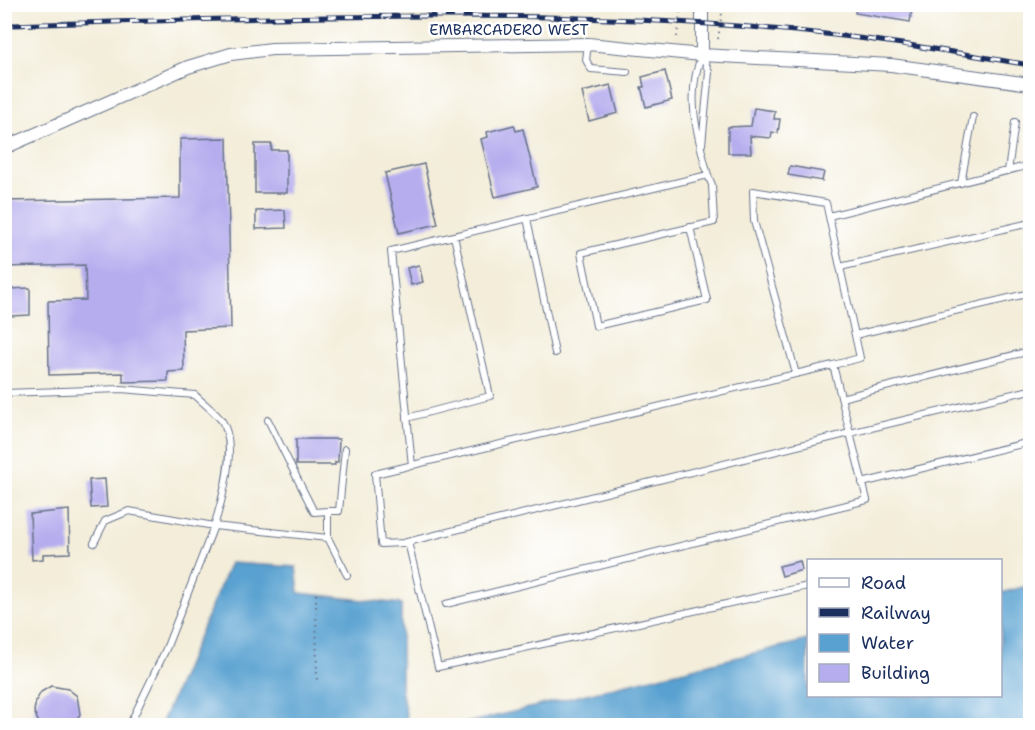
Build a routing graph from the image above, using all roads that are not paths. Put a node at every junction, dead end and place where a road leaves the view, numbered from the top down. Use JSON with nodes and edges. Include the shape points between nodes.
{"nodes":[{"id":1,"x":702,"y":4,"type":"edge"},
{"id":2,"x":588,"y":44,"type":"junction"},
{"id":3,"x":702,"y":54,"type":"junction"},
{"id":4,"x":627,"y":72,"type":"dead end"},
{"id":5,"x":1030,"y":84,"type":"edge"},
{"id":6,"x":973,"y":117,"type":"dead end"},
{"id":7,"x":1015,"y":122,"type":"dead end"},
{"id":8,"x":4,"y":148,"type":"edge"},
{"id":9,"x":701,"y":151,"type":"junction"},
{"id":10,"x":1030,"y":165,"type":"edge"},
{"id":11,"x":1008,"y":171,"type":"junction"},
{"id":12,"x":708,"y":175,"type":"junction"},
{"id":13,"x":961,"y":183,"type":"junction"},
{"id":14,"x":829,"y":216,"type":"junction"},
{"id":15,"x":527,"y":218,"type":"junction"},
{"id":16,"x":1030,"y":223,"type":"edge"},
{"id":17,"x":690,"y":227,"type":"junction"},
{"id":18,"x":454,"y":236,"type":"junction"},
{"id":19,"x":840,"y":267,"type":"junction"},
{"id":20,"x":1030,"y":293,"type":"edge"},
{"id":21,"x":855,"y":335,"type":"junction"},
{"id":22,"x":1030,"y":351,"type":"edge"},
{"id":23,"x":555,"y":353,"type":"dead end"},
{"id":24,"x":833,"y":365,"type":"junction"},
{"id":25,"x":796,"y":374,"type":"junction"},
{"id":26,"x":1030,"y":390,"type":"edge"},
{"id":27,"x":4,"y":393,"type":"edge"},
{"id":28,"x":841,"y":398,"type":"junction"},
{"id":29,"x":407,"y":418,"type":"junction"},
{"id":30,"x":268,"y":420,"type":"dead end"},
{"id":31,"x":850,"y":433,"type":"junction"},
{"id":32,"x":1030,"y":442,"type":"edge"},
{"id":33,"x":345,"y":449,"type":"dead end"},
{"id":34,"x":412,"y":466,"type":"junction"},
{"id":35,"x":862,"y":483,"type":"junction"},
{"id":36,"x":328,"y":511,"type":"junction"},
{"id":37,"x":214,"y":526,"type":"junction"},
{"id":38,"x":328,"y":538,"type":"junction"},
{"id":39,"x":408,"y":542,"type":"junction"},
{"id":40,"x":93,"y":543,"type":"dead end"},
{"id":41,"x":347,"y":575,"type":"dead end"},
{"id":42,"x":807,"y":586,"type":"edge"},
{"id":43,"x":446,"y":604,"type":"dead end"},
{"id":44,"x":129,"y":726,"type":"edge"}],
"edges":[{"from":1,"to":3,"type":"street"},
{"from":2,"to":3,"type":"street","name":"EMBARCADERO WEST"},
{"from":2,"to":4,"type":"lane","via":[[586,60],[591,69]]},
{"from":2,"to":8,"type":"street","name":"EMBARCADERO WEST","via":[[272,49],[231,54],[188,66]]},
{"from":3,"to":5,"type":"street","name":"EMBARCADERO WEST","via":[[891,65]]},
{"from":3,"to":9,"type":"lane","via":[[709,72]]},
{"from":3,"to":9,"type":"lane","via":[[694,72],[693,106]]},
{"from":6,"to":13,"type":"lane"},
{"from":7,"to":11,"type":"lane"},
{"from":9,"to":12,"type":"lane"},
{"from":10,"to":11,"type":"lane"},
{"from":11,"to":13,"type":"lane"},
{"from":12,"to":15,"type":"lane"},
{"from":12,"to":17,"type":"lane","via":[[714,222]]},
{"from":13,"to":14,"type":"lane"},
{"from":14,"to":19,"type":"lane"},
{"from":14,"to":25,"type":"lane","via":[[826,203],[753,191],[754,221]]},
{"from":15,"to":18,"type":"lane"},
{"from":15,"to":23,"type":"lane"},
{"from":16,"to":19,"type":"lane"},
{"from":17,"to":17,"type":"lane","via":[[581,253],[596,326],[707,300]]},
{"from":18,"to":29,"type":"lane","via":[[391,251]]},
{"from":18,"to":29,"type":"lane","via":[[490,396]]},
{"from":19,"to":21,"type":"lane"},
{"from":20,"to":21,"type":"lane"},
{"from":21,"to":24,"type":"lane","via":[[860,358]]},
{"from":22,"to":28,"type":"lane"},
{"from":24,"to":25,"type":"lane"},
{"from":24,"to":28,"type":"lane"},
{"from":25,"to":34,"type":"lane"},
{"from":26,"to":31,"type":"lane"},
{"from":27,"to":37,"type":"lane","via":[[121,389],[195,395],[223,423],[228,448],[225,492]]},
{"from":28,"to":31,"type":"lane"},
{"from":29,"to":34,"type":"lane"},
{"from":30,"to":36,"type":"lane","via":[[314,512]]},
{"from":31,"to":35,"type":"lane"},
{"from":31,"to":39,"type":"lane"},
{"from":32,"to":35,"type":"lane"},
{"from":33,"to":36,"type":"lane","via":[[339,511]]},
{"from":34,"to":39,"type":"lane","via":[[375,474],[381,544]]},
{"from":35,"to":43,"type":"lane","via":[[867,501]]},
{"from":36,"to":38,"type":"lane"},
{"from":37,"to":38,"type":"lane"},
{"from":37,"to":40,"type":"lane","via":[[129,511],[105,521]]},
{"from":37,"to":44,"type":"lane","via":[[166,649]]},
{"from":38,"to":41,"type":"lane"},
{"from":39,"to":42,"type":"lane","via":[[438,667]]}]}
